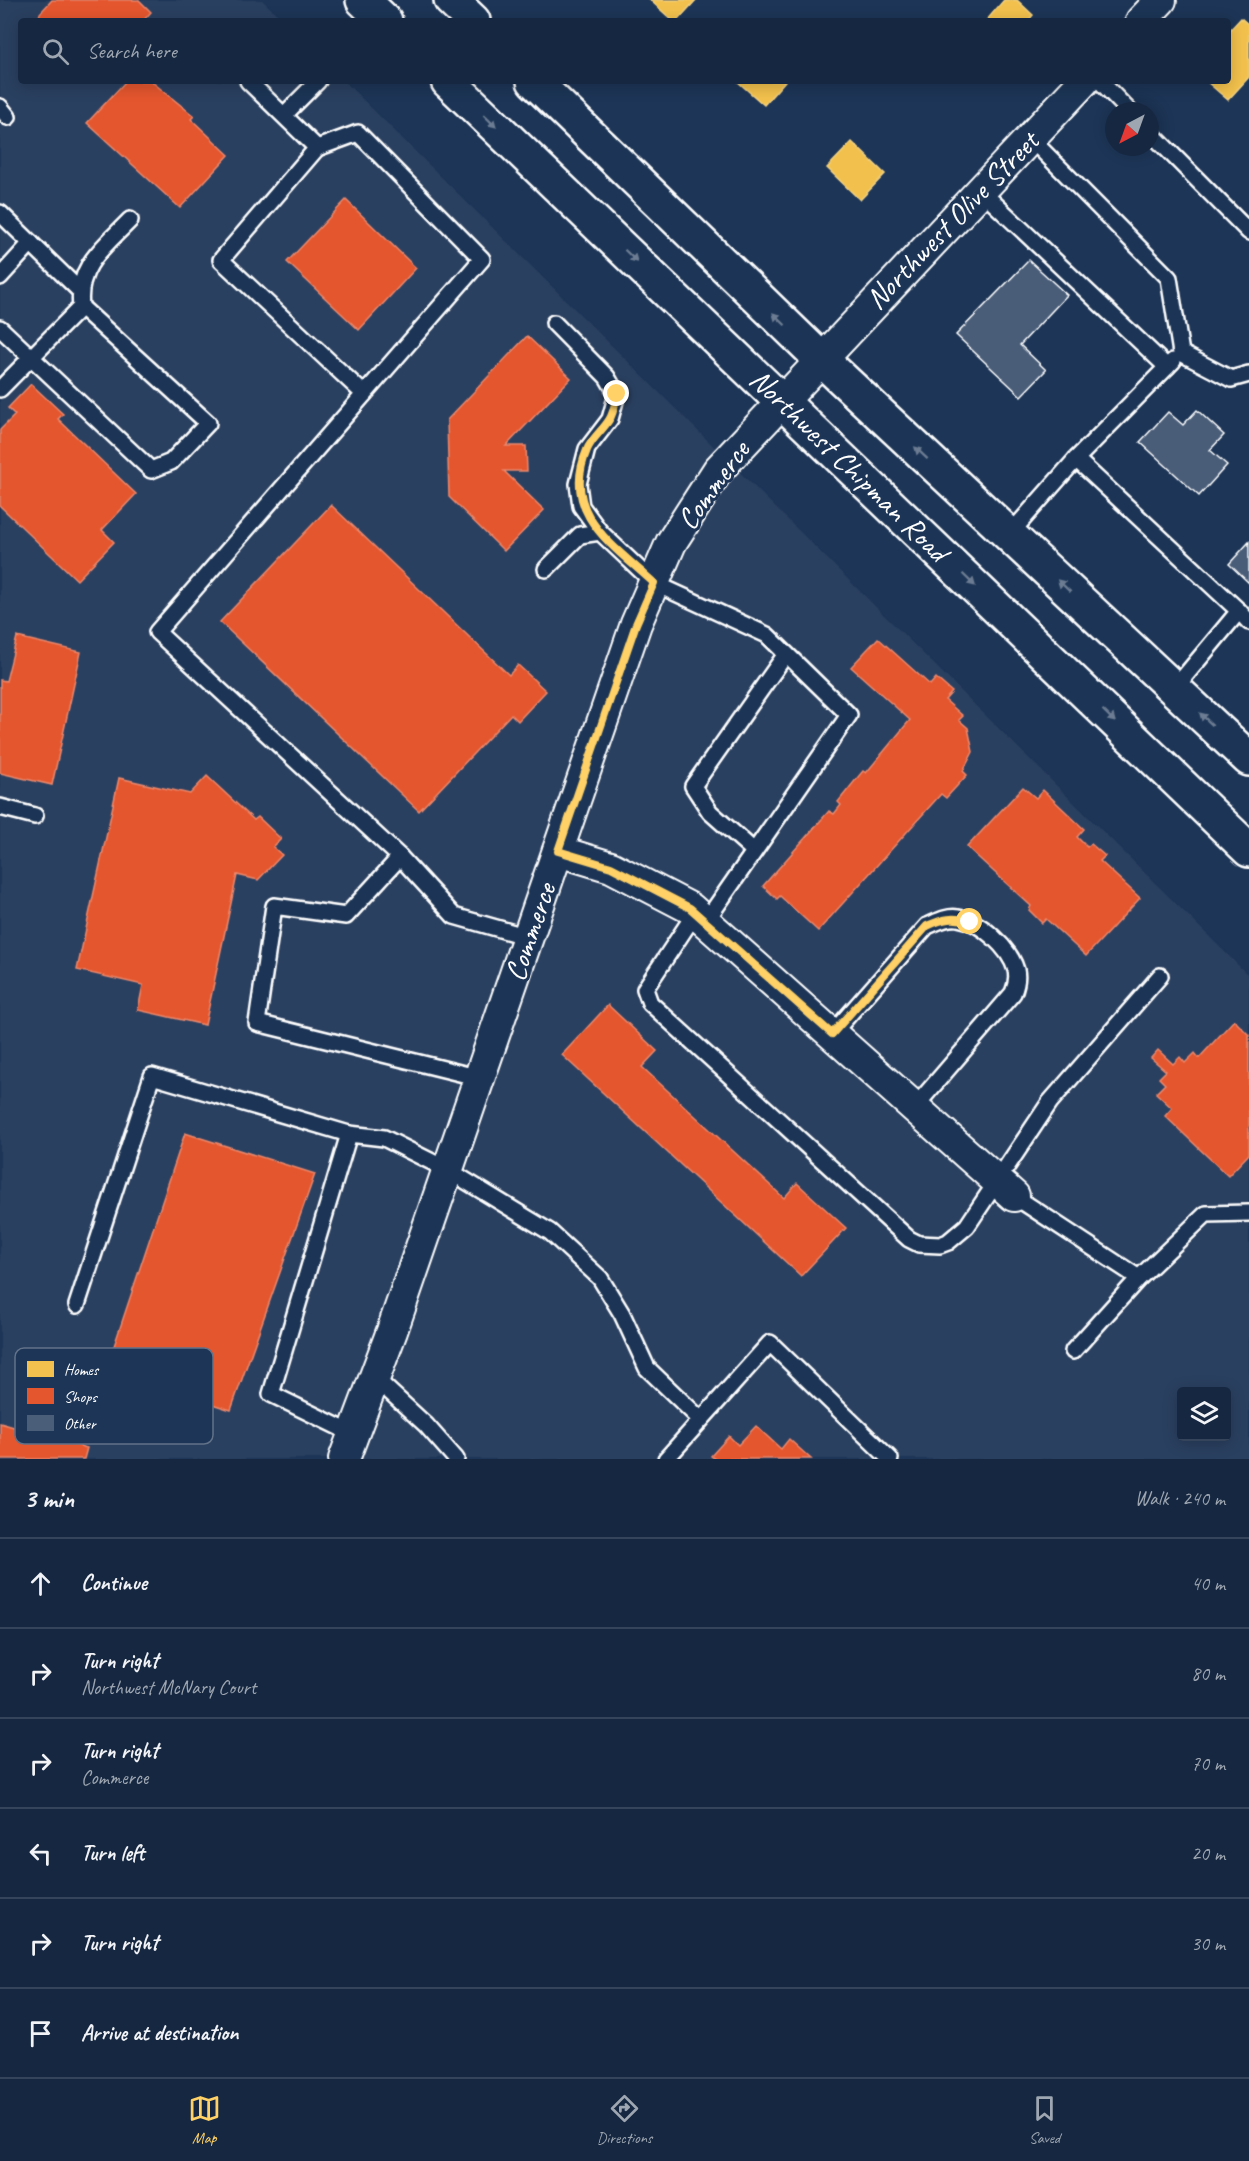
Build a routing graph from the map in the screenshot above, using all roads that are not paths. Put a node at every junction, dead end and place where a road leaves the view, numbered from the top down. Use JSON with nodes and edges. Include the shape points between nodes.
{"nodes":[{"id":1,"x":451,"y":0,"type":"edge"},
{"id":2,"x":1161,"y":0,"type":"edge"},
{"id":3,"x":470,"y":18,"type":"edge"},
{"id":4,"x":1144,"y":18,"type":"edge"},
{"id":5,"x":251,"y":84,"type":"edge"},
{"id":6,"x":315,"y":84,"type":"edge"},
{"id":7,"x":451,"y":84,"type":"edge"},
{"id":8,"x":537,"y":84,"type":"edge"},
{"id":9,"x":1081,"y":84,"type":"edge"},
{"id":10,"x":1103,"y":84,"type":"edge"},
{"id":11,"x":1120,"y":102,"type":"edge"},
{"id":12,"x":284,"y":116,"type":"junction"},
{"id":13,"x":1029,"y":138,"type":"junction"},
{"id":14,"x":1159,"y":141,"type":"edge"},
{"id":15,"x":317,"y":148,"type":"junction"},
{"id":16,"x":980,"y":190,"type":"junction"},
{"id":17,"x":0,"y":213,"type":"edge"},
{"id":18,"x":130,"y":220,"type":"dead end"},
{"id":19,"x":1249,"y":232,"type":"edge"},
{"id":20,"x":31,"y":243,"type":"junction"},
{"id":21,"x":0,"y":277,"type":"edge"},
{"id":22,"x":78,"y":289,"type":"junction"},
{"id":23,"x":81,"y":307,"type":"junction"},
{"id":24,"x":554,"y":324,"type":"dead end"},
{"id":25,"x":0,"y":328,"type":"edge"},
{"id":26,"x":1181,"y":353,"type":"junction"},
{"id":27,"x":30,"y":358,"type":"junction"},
{"id":28,"x":820,"y":358,"type":"junction"},
{"id":29,"x":1167,"y":368,"type":"junction"},
{"id":30,"x":1249,"y":374,"type":"edge"},
{"id":31,"x":0,"y":389,"type":"edge"},
{"id":32,"x":364,"y":394,"type":"junction"},
{"id":33,"x":782,"y":400,"type":"junction"},
{"id":34,"x":1076,"y":459,"type":"junction"},
{"id":35,"x":600,"y":532,"type":"junction"},
{"id":36,"x":1009,"y":535,"type":"junction"},
{"id":37,"x":546,"y":569,"type":"dead end"},
{"id":38,"x":654,"y":583,"type":"junction"},
{"id":39,"x":1244,"y":616,"type":"edge"},
{"id":40,"x":786,"y":654,"type":"junction"},
{"id":41,"x":1174,"y":689,"type":"junction"},
{"id":42,"x":1249,"y":759,"type":"edge"},
{"id":43,"x":0,"y":807,"type":"edge"},
{"id":44,"x":35,"y":816,"type":"dead end"},
{"id":45,"x":1249,"y":850,"type":"edge"},
{"id":46,"x":558,"y":851,"type":"junction"},
{"id":47,"x":754,"y":851,"type":"junction"},
{"id":48,"x":400,"y":857,"type":"junction"},
{"id":49,"x":701,"y":916,"type":"junction"},
{"id":50,"x":528,"y":937,"type":"junction"},
{"id":51,"x":1160,"y":976,"type":"dead end"},
{"id":52,"x":832,"y":1034,"type":"junction"},
{"id":53,"x":480,"y":1078,"type":"junction"},
{"id":54,"x":914,"y":1108,"type":"junction"},
{"id":55,"x":349,"y":1134,"type":"junction"},
{"id":56,"x":448,"y":1170,"type":"junction"},
{"id":57,"x":1004,"y":1188,"type":"junction"},
{"id":58,"x":1249,"y":1213,"type":"edge"},
{"id":59,"x":1138,"y":1278,"type":"junction"},
{"id":60,"x":76,"y":1305,"type":"dead end"},
{"id":61,"x":1073,"y":1351,"type":"dead end"},
{"id":62,"x":375,"y":1378,"type":"junction"},
{"id":63,"x":700,"y":1419,"type":"junction"},
{"id":64,"x":349,"y":1446,"type":"edge"},
{"id":65,"x":456,"y":1459,"type":"edge"},
{"id":66,"x":666,"y":1459,"type":"edge"},
{"id":67,"x":890,"y":1459,"type":"edge"}],
"edges":[{"from":1,"to":3,"type":"main road"},
{"from":2,"to":4,"type":"street"},
{"from":5,"to":12,"type":"lane"},
{"from":6,"to":12,"type":"lane"},
{"from":7,"to":33,"type":"main road","name":"Northwest Chipman Road","one_way":true},
{"from":28,"to":8,"type":"main road","name":"Northwest Chipman Road","one_way":true},
{"from":9,"to":13,"type":"street","name":"Northwest Olive Street"},
{"from":10,"to":11,"type":"lane"},
{"from":12,"to":15,"type":"lane"},
{"from":13,"to":16,"type":"street","name":"Northwest Olive Street"},
{"from":13,"to":26,"type":"lane","via":[[1168,278]]},
{"from":14,"to":19,"type":"lane"},
{"from":15,"to":32,"type":"lane","via":[[221,260]]},
{"from":15,"to":32,"type":"lane","via":[[358,133],[482,259]]},
{"from":16,"to":28,"type":"street","name":"Northwest Olive Street"},
{"from":16,"to":29,"type":"lane"},
{"from":17,"to":20,"type":"lane"},
{"from":18,"to":22,"type":"lane","via":[[94,256]]},
{"from":20,"to":21,"type":"lane"},
{"from":20,"to":22,"type":"lane"},
{"from":22,"to":23,"type":"lane"},
{"from":23,"to":27,"type":"lane"},
{"from":23,"to":27,"type":"lane","via":[[208,423],[171,462],[151,470]]},
{"from":24,"to":35,"type":"lane","via":[[607,377],[617,394],[610,418],[587,449],[578,484],[581,506]]},
{"from":25,"to":27,"type":"lane"},
{"from":26,"to":29,"type":"lane"},
{"from":26,"to":30,"type":"lane","via":[[1231,379]]},
{"from":27,"to":31,"type":"lane"},
{"from":28,"to":33,"type":"street","name":"Northwest Olive Street"},
{"from":36,"to":28,"type":"main road","name":"Northwest Chipman Road","one_way":true},
{"from":29,"to":34,"type":"lane"},
{"from":32,"to":48,"type":"lane","via":[[157,632]]},
{"from":33,"to":38,"type":"street","name":"Commerce","via":[[718,470],[671,543]]},
{"from":33,"to":45,"type":"main road","name":"Northwest Chipman Road","one_way":true},
{"from":34,"to":36,"type":"lane"},
{"from":34,"to":39,"type":"lane"},
{"from":35,"to":37,"type":"lane","via":[[580,535]]},
{"from":35,"to":38,"type":"lane"},
{"from":41,"to":36,"type":"main road","name":"Northwest Chipman Road","one_way":true},
{"from":38,"to":40,"type":"lane","via":[[767,635]]},
{"from":38,"to":46,"type":"street","name":"Commerce","via":[[636,624]]},
{"from":39,"to":41,"type":"lane"},
{"from":40,"to":47,"type":"lane","via":[[693,786],[710,813]]},
{"from":40,"to":47,"type":"lane","via":[[849,715]]},
{"from":42,"to":41,"type":"main road","name":"Northwest Chipman Road","one_way":true},
{"from":43,"to":44,"type":"lane"},
{"from":46,"to":49,"type":"street","via":[[611,867]]},
{"from":46,"to":50,"type":"street","name":"Commerce"},
{"from":47,"to":49,"type":"lane"},
{"from":48,"to":50,"type":"lane","via":[[454,916]]},
{"from":48,"to":53,"type":"lane","via":[[346,916],[274,906],[257,1023]]},
{"from":49,"to":52,"type":"street"},
{"from":49,"to":57,"type":"lane","via":[[645,989],[650,1003],[909,1239],[930,1246],[948,1242]]},
{"from":50,"to":53,"type":"street","name":"Commerce"},
{"from":51,"to":57,"type":"lane","via":[[1050,1102]]},
{"from":52,"to":54,"type":"street"},
{"from":52,"to":54,"type":"lane","via":[[927,926],[958,917],[984,930],[1006,952],[1016,969],[1013,993]]},
{"from":53,"to":56,"type":"street","name":"Commerce"},
{"from":54,"to":57,"type":"street"},
{"from":55,"to":56,"type":"lane","via":[[384,1138]]},
{"from":55,"to":60,"type":"lane","via":[[152,1076]]},
{"from":55,"to":64,"type":"lane","via":[[271,1394]]},
{"from":56,"to":62,"type":"street","name":"Commerce"},
{"from":56,"to":63,"type":"lane","via":[[550,1232],[600,1278],[647,1368]]},
{"from":57,"to":59,"type":"lane"},
{"from":58,"to":59,"type":"lane","via":[[1206,1214]]},
{"from":59,"to":61,"type":"lane"},
{"from":62,"to":64,"type":"street","name":"Commerce"},
{"from":62,"to":65,"type":"lane"},
{"from":63,"to":66,"type":"lane"},
{"from":63,"to":67,"type":"lane","via":[[770,1343]]}]}
